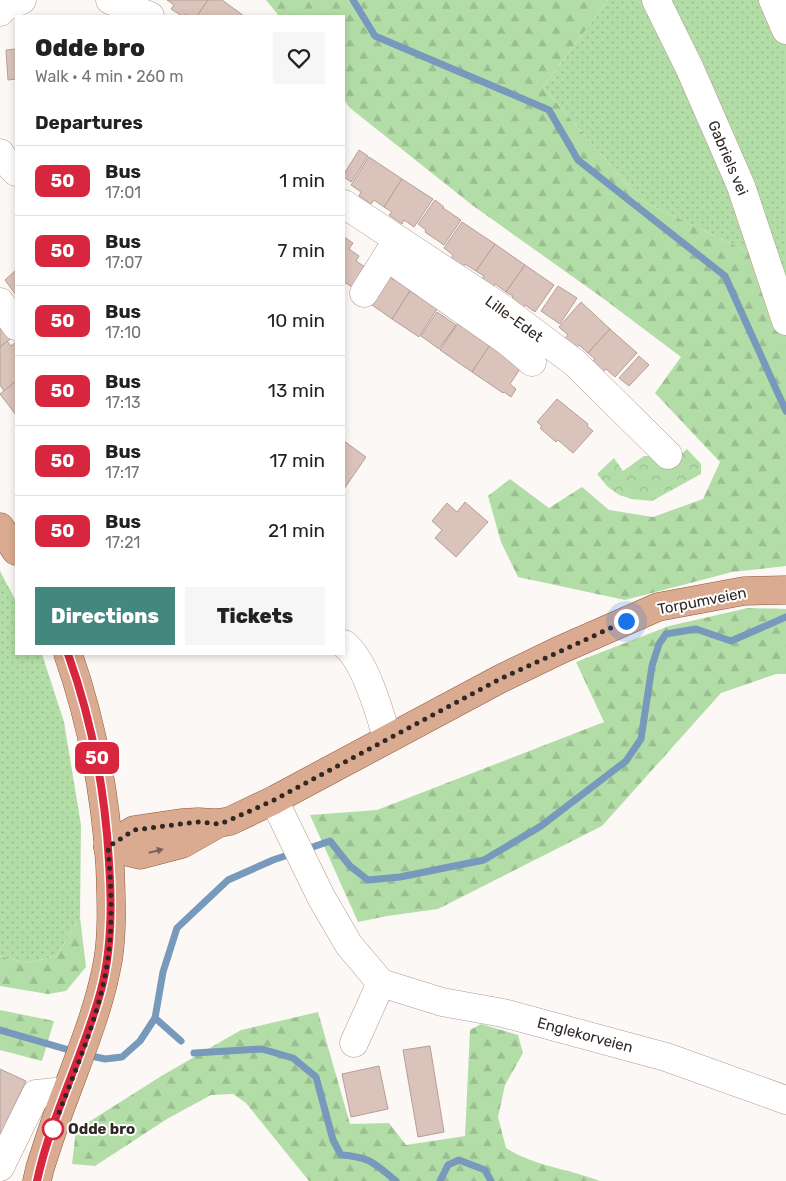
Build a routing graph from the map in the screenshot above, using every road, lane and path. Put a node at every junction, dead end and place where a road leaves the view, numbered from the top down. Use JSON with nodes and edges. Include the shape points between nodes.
{"nodes":[{"id":1,"x":22,"y":0,"type":"edge"},
{"id":2,"x":110,"y":0,"type":"edge"},
{"id":3,"x":656,"y":0,"type":"edge"},
{"id":4,"x":773,"y":0,"type":"edge"},
{"id":5,"x":0,"y":12,"type":"edge"},
{"id":6,"x":148,"y":15,"type":"edge"},
{"id":7,"x":786,"y":30,"type":"edge"},
{"id":8,"x":0,"y":153,"type":"edge"},
{"id":9,"x":15,"y":171,"type":"edge"},
{"id":10,"x":345,"y":205,"type":"edge"},
{"id":11,"x":392,"y":248,"type":"junction"},
{"id":12,"x":364,"y":293,"type":"dead end"},
{"id":13,"x":461,"y":295,"type":"junction"},
{"id":14,"x":0,"y":302,"type":"edge"},
{"id":15,"x":786,"y":321,"type":"edge"},
{"id":16,"x":15,"y":324,"type":"edge"},
{"id":17,"x":532,"y":362,"type":"dead end"},
{"id":18,"x":668,"y":455,"type":"dead end"},
{"id":19,"x":0,"y":527,"type":"edge"},
{"id":20,"x":15,"y":550,"type":"edge"},
{"id":21,"x":786,"y":590,"type":"edge"},
{"id":22,"x":345,"y":645,"type":"edge"},
{"id":23,"x":68,"y":655,"type":"edge"},
{"id":24,"x":387,"y":738,"type":"junction"},
{"id":25,"x":274,"y":800,"type":"junction"},
{"id":26,"x":108,"y":847,"type":"junction"},
{"id":27,"x":381,"y":982,"type":"junction"},
{"id":28,"x":354,"y":1043,"type":"dead end"},
{"id":29,"x":66,"y":1091,"type":"junction"},
{"id":30,"x":786,"y":1100,"type":"edge"},
{"id":31,"x":0,"y":1167,"type":"edge"},
{"id":32,"x":37,"y":1181,"type":"edge"}],
"edges":[{"from":1,"to":5,"type":"street"},
{"from":2,"to":6,"type":"street"},
{"from":3,"to":15,"type":"street","name":"Gabriels vei","via":[[690,68],[741,186]]},
{"from":4,"to":7,"type":"street"},
{"from":8,"to":9,"type":"street"},
{"from":10,"to":11,"type":"street","name":"Lille-Edet"},
{"from":11,"to":12,"type":"street"},
{"from":11,"to":13,"type":"street","name":"Lille-Edet"},
{"from":13,"to":17,"type":"street"},
{"from":13,"to":18,"type":"street","name":"Lille-Edet","via":[[503,310],[575,363]]},
{"from":14,"to":16,"type":"street"},
{"from":19,"to":20,"type":"main road"},
{"from":21,"to":24,"type":"main road","name":"Torpumveien","via":[[744,591],[658,607],[500,679]]},
{"from":22,"to":24,"type":"street","via":[[359,663],[380,710]]},
{"from":23,"to":26,"type":"main road","via":[[91,733],[104,803]]},
{"from":24,"to":25,"type":"main road","name":"Torpumveien"},
{"from":25,"to":26,"type":"main road","name":"Torpumveien","via":[[182,844],[140,855]]},
{"from":25,"to":27,"type":"street","via":[[321,897],[349,945]]},
{"from":26,"to":29,"type":"main road","via":[[111,911],[108,958],[102,988]]},
{"from":27,"to":28,"type":"street"},
{"from":27,"to":30,"type":"street","name":"Englekorveien","via":[[442,1002],[503,1013],[666,1057]]},
{"from":29,"to":31,"type":"street","via":[[36,1094]]},
{"from":29,"to":32,"type":"main road"}]}
